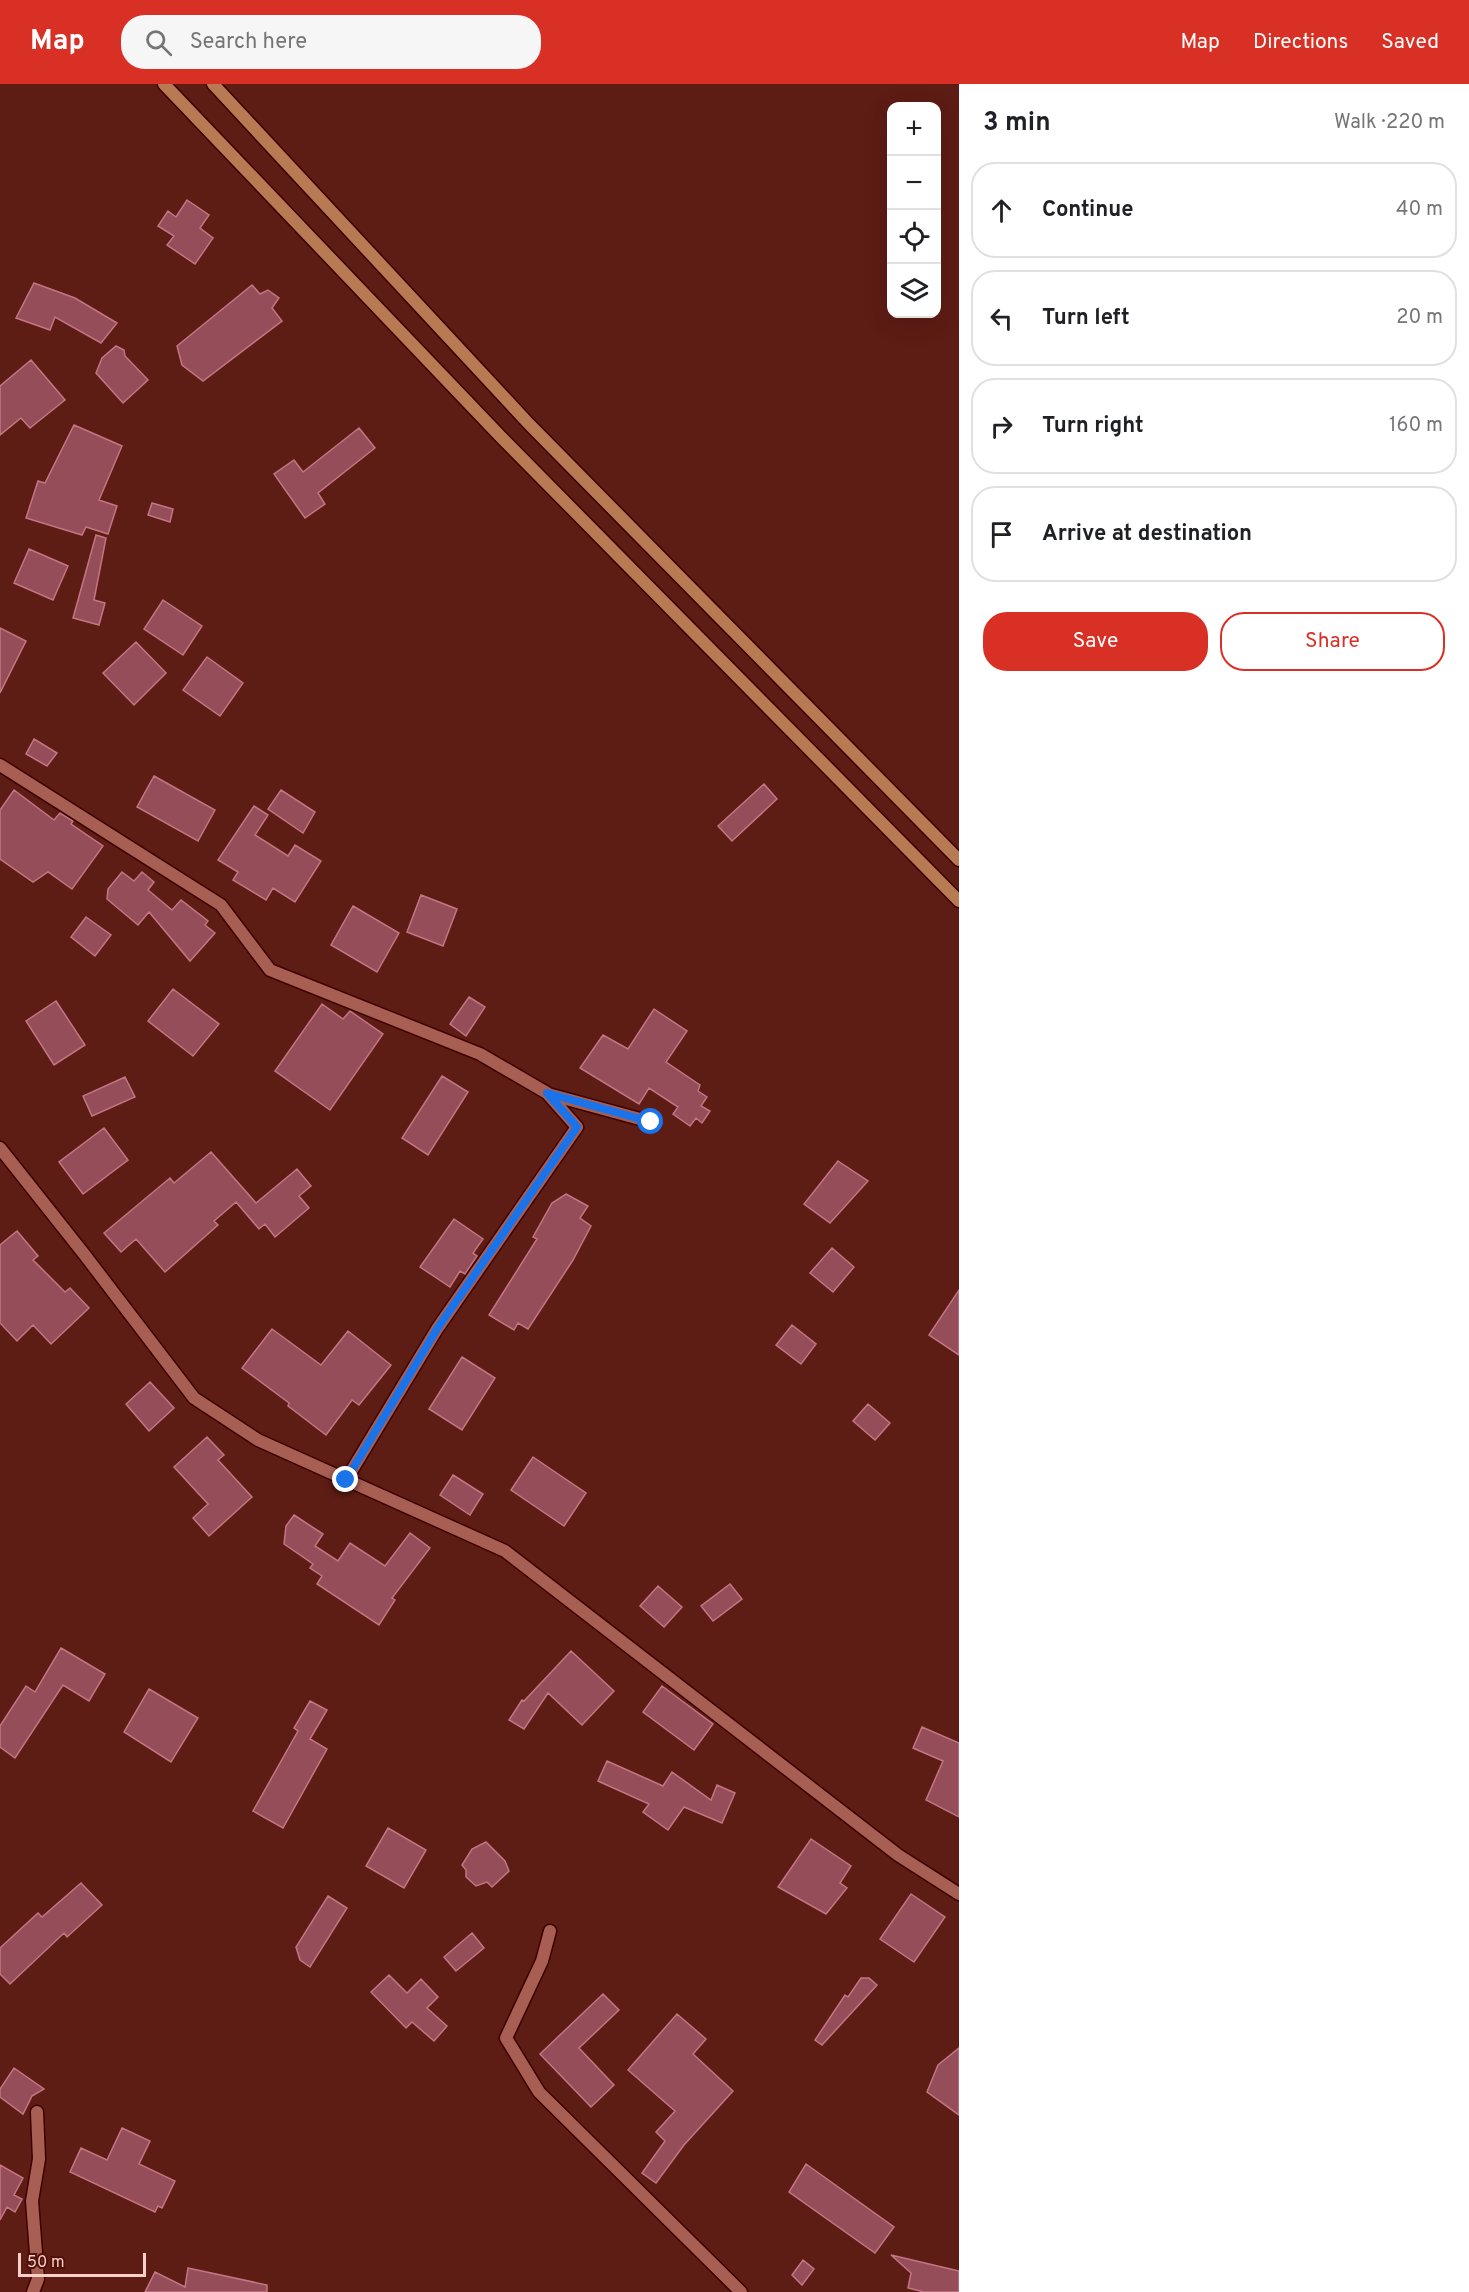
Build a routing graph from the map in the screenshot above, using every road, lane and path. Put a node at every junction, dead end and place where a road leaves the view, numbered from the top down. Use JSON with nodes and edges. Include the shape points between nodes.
{"nodes":[{"id":1,"x":164,"y":84,"type":"edge"},
{"id":2,"x":213,"y":84,"type":"edge"},
{"id":3,"x":0,"y":765,"type":"edge"},
{"id":4,"x":959,"y":860,"type":"edge"},
{"id":5,"x":959,"y":901,"type":"edge"},
{"id":6,"x":547,"y":1093,"type":"junction"},
{"id":7,"x":651,"y":1122,"type":"dead end"},
{"id":8,"x":0,"y":1148,"type":"edge"},
{"id":9,"x":346,"y":1480,"type":"junction"},
{"id":10,"x":959,"y":1894,"type":"edge"},
{"id":11,"x":550,"y":1931,"type":"dead end"},
{"id":12,"x":37,"y":2112,"type":"dead end"},
{"id":13,"x":33,"y":2292,"type":"edge"},
{"id":14,"x":741,"y":2292,"type":"edge"}],
"edges":[{"from":1,"to":5,"type":"main road","via":[[500,436]]},
{"from":2,"to":4,"type":"main road","via":[[529,424]]},
{"from":3,"to":6,"type":"street","via":[[221,905],[270,970],[480,1054]]},
{"from":6,"to":7,"type":"street"},
{"from":6,"to":9,"type":"street","via":[[577,1127],[437,1329]]},
{"from":8,"to":9,"type":"street","via":[[194,1398],[258,1440]]},
{"from":9,"to":10,"type":"street","via":[[505,1551],[898,1855]]},
{"from":11,"to":14,"type":"street","via":[[542,1961],[506,2038],[539,2092]]},
{"from":12,"to":13,"type":"street","via":[[39,2159],[32,2201],[38,2279]]}]}
